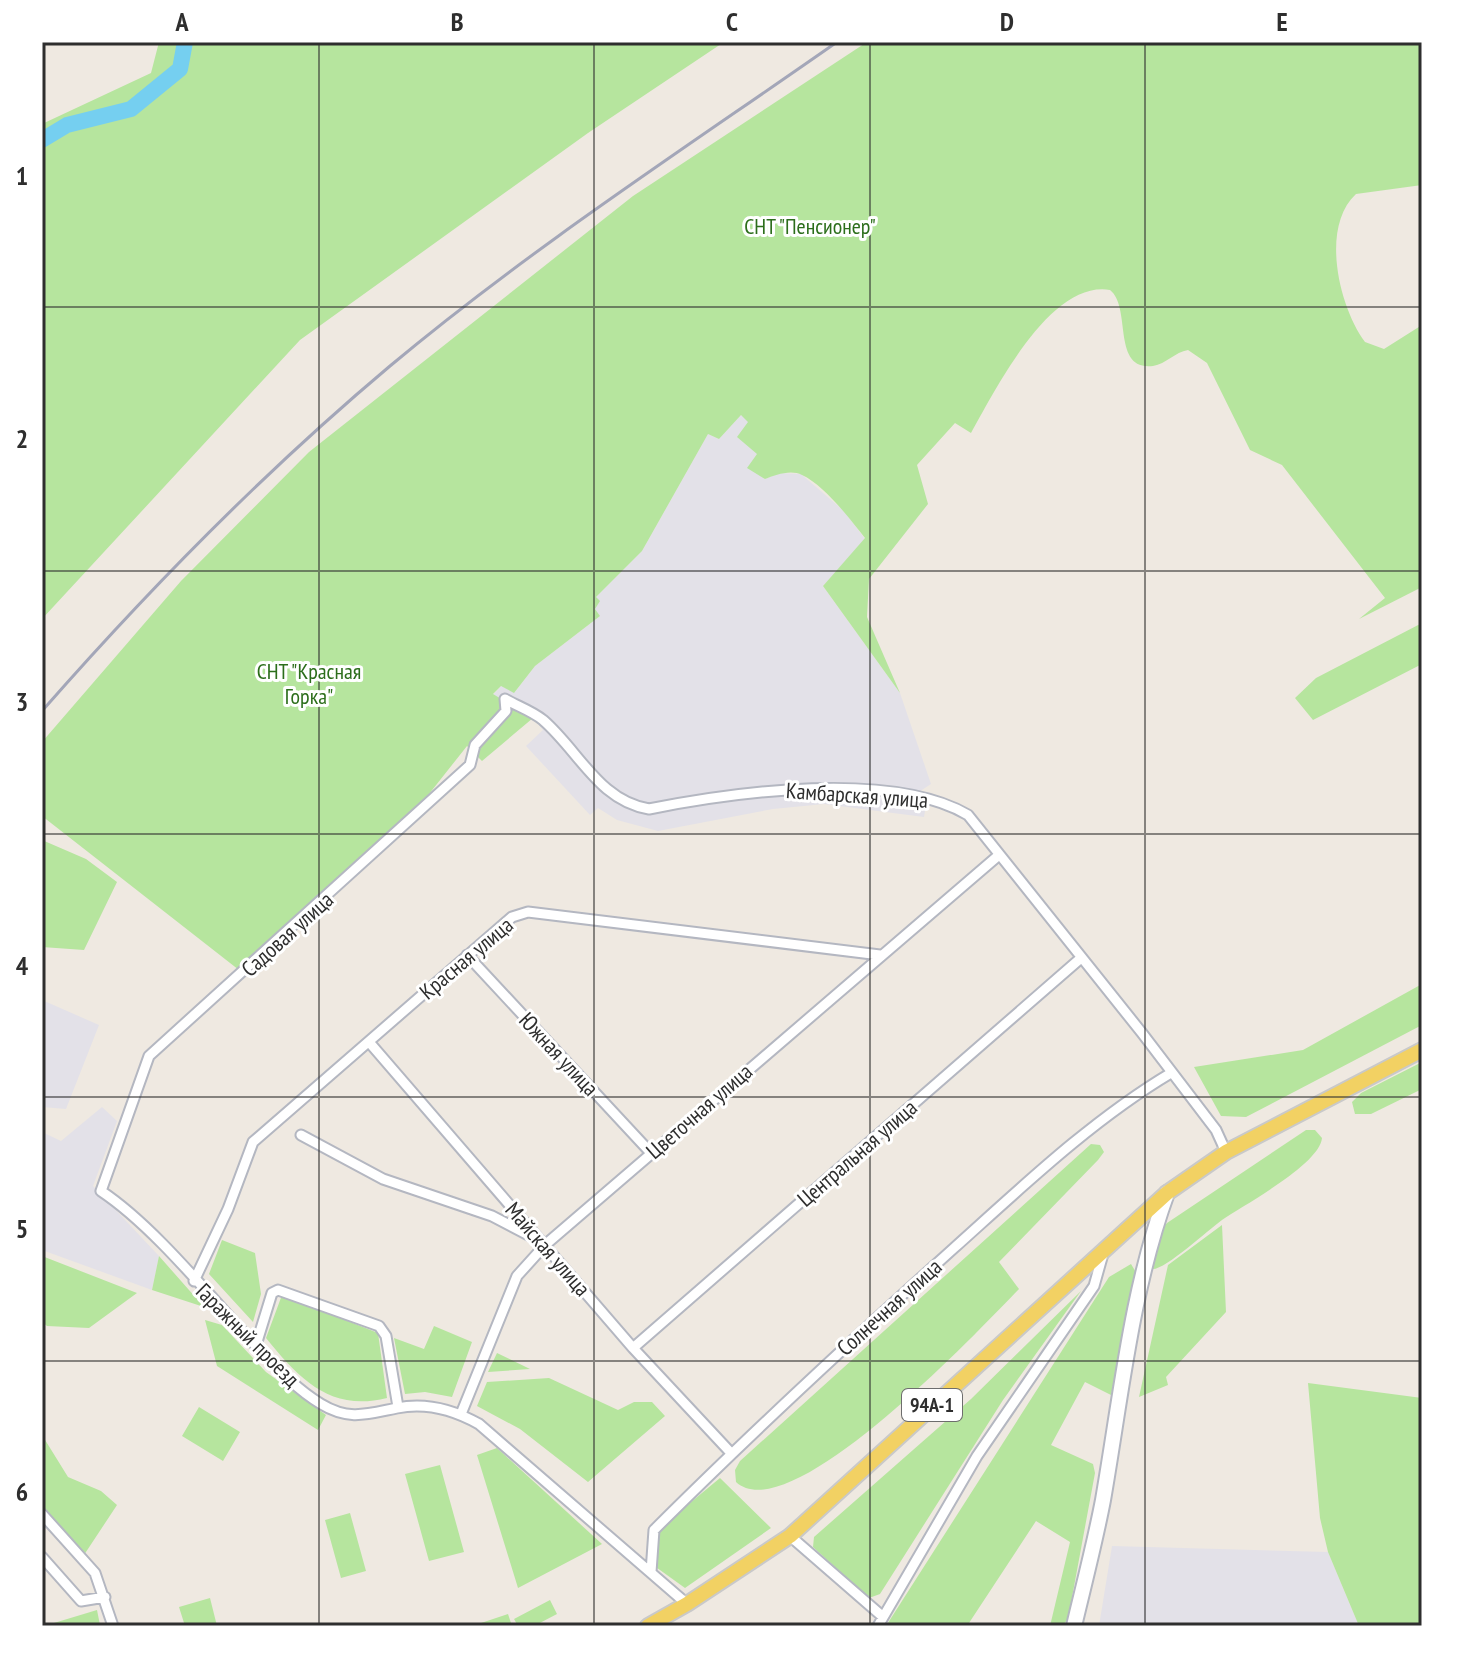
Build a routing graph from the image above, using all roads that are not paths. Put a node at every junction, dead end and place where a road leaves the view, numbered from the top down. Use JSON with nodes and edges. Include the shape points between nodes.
{"nodes":[{"id":1,"x":505,"y":699,"type":"joint"},
{"id":2,"x":999,"y":855,"type":"junction"},
{"id":3,"x":467,"y":955,"type":"junction"},
{"id":4,"x":880,"y":955,"type":"junction"},
{"id":5,"x":1081,"y":958,"type":"junction"},
{"id":6,"x":369,"y":1042,"type":"junction"},
{"id":7,"x":1422,"y":1050,"type":"edge"},
{"id":8,"x":1171,"y":1073,"type":"junction"},
{"id":9,"x":301,"y":1135,"type":"dead end"},
{"id":10,"x":1226,"y":1152,"type":"junction"},
{"id":11,"x":651,"y":1153,"type":"junction"},
{"id":12,"x":101,"y":1191,"type":"joint"},
{"id":13,"x":1167,"y":1193,"type":"junction"},
{"id":14,"x":545,"y":1245,"type":"junction"},
{"id":15,"x":1104,"y":1246,"type":"junction"},
{"id":16,"x":194,"y":1281,"type":"junction"},
{"id":17,"x":256,"y":1345,"type":"junction"},
{"id":18,"x":633,"y":1348,"type":"junction"},
{"id":19,"x":398,"y":1407,"type":"junction"},
{"id":20,"x":461,"y":1414,"type":"junction"},
{"id":21,"x":731,"y":1453,"type":"junction"},
{"id":22,"x":42,"y":1514,"type":"edge"},
{"id":23,"x":790,"y":1536,"type":"junction"},
{"id":24,"x":42,"y":1557,"type":"edge"},
{"id":25,"x":651,"y":1572,"type":"junction"},
{"id":26,"x":105,"y":1597,"type":"junction"},
{"id":27,"x":687,"y":1604,"type":"junction"},
{"id":28,"x":880,"y":1621,"type":"edge"},
{"id":29,"x":113,"y":1626,"type":"edge"},
{"id":30,"x":648,"y":1626,"type":"edge"},
{"id":31,"x":1074,"y":1626,"type":"edge"}],
"edges":[{"from":1,"to":2,"type":"street","name":"Камбарская улица","via":[[542,719],[614,797],[630,806],[649,809],[775,790],[929,797],[968,815]]},
{"from":1,"to":12,"type":"street","name":"Садовая улица","via":[[506,711],[475,745],[470,765],[149,1056]]},
{"from":2,"to":4,"type":"street","name":"Цветочная улица"},
{"from":2,"to":5,"type":"street","name":"Камбарская улица"},
{"from":3,"to":4,"type":"street","name":"Красная улица","via":[[512,917],[528,912]]},
{"from":3,"to":6,"type":"street","name":"Красная улица"},
{"from":3,"to":11,"type":"street","name":"Южная улица"},
{"from":4,"to":11,"type":"street","name":"Цветочная улица"},
{"from":5,"to":8,"type":"street","name":"Камбарская улица"},
{"from":5,"to":18,"type":"street","name":"Центральная улица"},
{"from":6,"to":14,"type":"street","name":"Майская улица"},
{"from":6,"to":16,"type":"street","name":"Красная улица","via":[[253,1142]]},
{"from":7,"to":10,"type":"main road"},
{"from":8,"to":10,"type":"street","name":"Камбарская улица","via":[[1216,1130]]},
{"from":8,"to":21,"type":"street","name":"Солнечная улица","via":[[1007,1200]]},
{"from":9,"to":14,"type":"street","via":[[383,1179],[492,1216]]},
{"from":10,"to":13,"type":"main road"},
{"from":11,"to":14,"type":"street","name":"Цветочная улица"},
{"from":12,"to":16,"type":"street","name":"Гаражный проезд","via":[[132,1212]]},
{"from":13,"to":15,"type":"main road","number":"94А-1"},
{"from":13,"to":31,"type":"street","via":[[1139,1286],[1102,1504]]},
{"from":14,"to":18,"type":"street","name":"Майская улица"},
{"from":14,"to":20,"type":"street","name":"Цветочная улица","via":[[517,1276]]},
{"from":15,"to":23,"type":"main road","number":"94А-1"},
{"from":15,"to":28,"type":"street","via":[[1094,1286],[977,1456]]},
{"from":16,"to":17,"type":"street","name":"Гаражный проезд"},
{"from":17,"to":19,"type":"street","name":"Гаражный проезд","via":[[282,1374],[339,1414],[374,1415]]},
{"from":17,"to":19,"type":"street","via":[[272,1293],[278,1290],[379,1326],[386,1336]]},
{"from":18,"to":21,"type":"street","name":"Майская улица"},
{"from":19,"to":20,"type":"street","name":"Гаражный проезд"},
{"from":20,"to":25,"type":"street","name":"Гаражный проезд"},
{"from":21,"to":25,"type":"street","name":"Солнечная улица","via":[[654,1530]]},
{"from":22,"to":26,"type":"street","via":[[95,1573]]},
{"from":23,"to":27,"type":"main road","number":"94А-1"},
{"from":23,"to":28,"type":"street"},
{"from":24,"to":26,"type":"street","via":[[81,1601]]},
{"from":25,"to":27,"type":"street","name":"Гаражный проезд"},
{"from":26,"to":29,"type":"street"},
{"from":27,"to":30,"type":"main road","number":"94А-1"}]}
